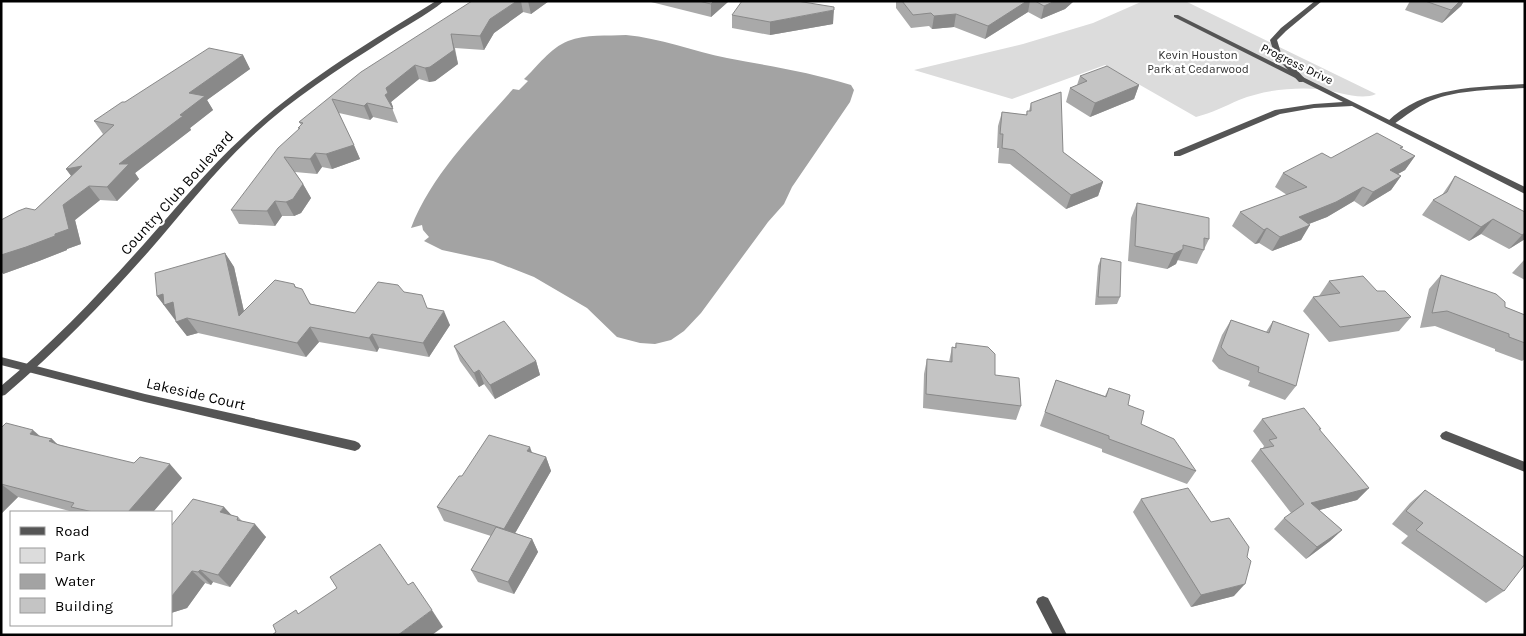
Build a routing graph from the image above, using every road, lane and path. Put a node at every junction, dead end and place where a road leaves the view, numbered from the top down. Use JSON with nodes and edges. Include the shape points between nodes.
{"nodes":[{"id":1,"x":441,"y":1,"type":"edge"},
{"id":2,"x":1319,"y":1,"type":"edge"},
{"id":3,"x":1176,"y":16,"type":"dead end"},
{"id":4,"x":1302,"y":80,"type":"junction"},
{"id":5,"x":1525,"y":86,"type":"edge"},
{"id":6,"x":1356,"y":104,"type":"junction"},
{"id":7,"x":1390,"y":122,"type":"junction"},
{"id":8,"x":1177,"y":154,"type":"dead end"},
{"id":9,"x":1525,"y":190,"type":"edge"},
{"id":10,"x":1,"y":360,"type":"edge"},
{"id":11,"x":32,"y":367,"type":"junction"},
{"id":12,"x":1,"y":392,"type":"edge"},
{"id":13,"x":1446,"y":436,"type":"dead end"},
{"id":14,"x":355,"y":446,"type":"dead end"},
{"id":15,"x":1525,"y":467,"type":"edge"},
{"id":16,"x":1043,"y":602,"type":"dead end"},
{"id":17,"x":1060,"y":635,"type":"edge"}],
"edges":[{"from":1,"to":11,"type":"street","name":"Country Club Boulevard","via":[[323,76],[261,124],[224,159],[79,321]]},
{"from":2,"to":4,"type":"street","via":[[1280,30],[1273,40],[1278,54]]},
{"from":3,"to":4,"type":"street","name":"Progress Drive"},
{"from":4,"to":6,"type":"street","name":"Progress Drive"},
{"from":5,"to":7,"type":"street","via":[[1444,95],[1430,99]]},
{"from":6,"to":7,"type":"street","name":"Progress Drive"},
{"from":6,"to":8,"type":"street","name":"Progress Drive","via":[[1278,112]]},
{"from":7,"to":9,"type":"street","name":"Progress Drive"},
{"from":10,"to":11,"type":"street","name":"Lakeside Court"},
{"from":11,"to":12,"type":"street","name":"Country Club Boulevard"},
{"from":11,"to":14,"type":"street","name":"Lakeside Court","via":[[145,398]]},
{"from":13,"to":15,"type":"street"},
{"from":16,"to":17,"type":"street"}]}
